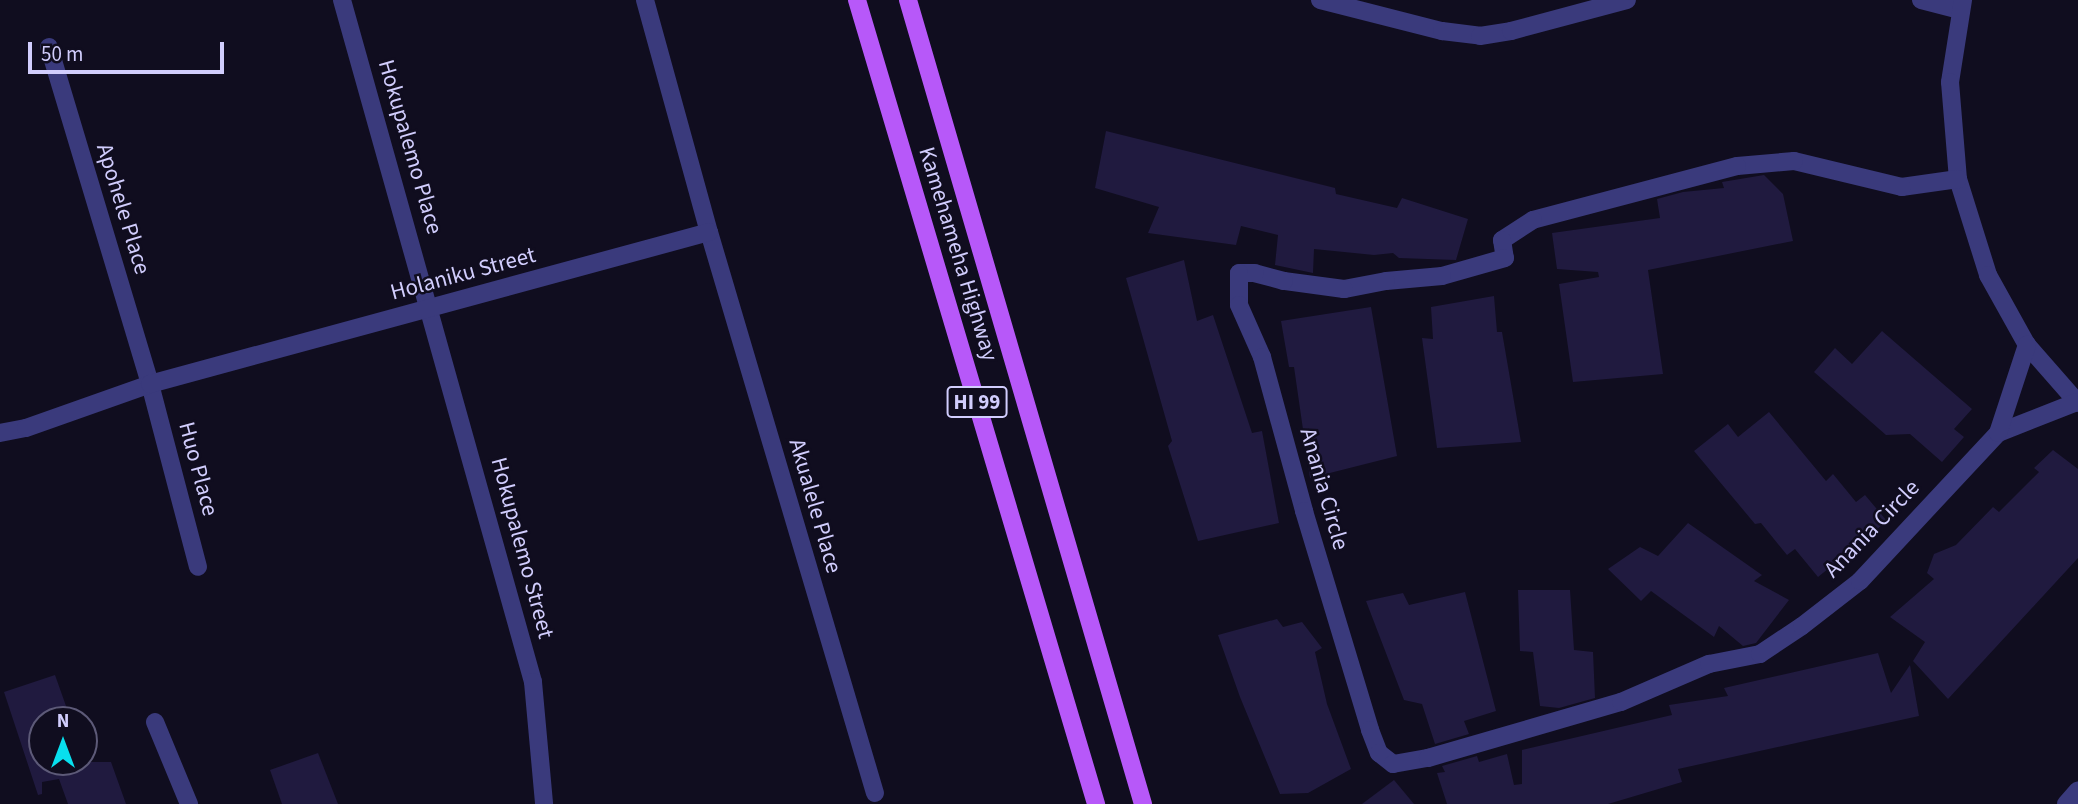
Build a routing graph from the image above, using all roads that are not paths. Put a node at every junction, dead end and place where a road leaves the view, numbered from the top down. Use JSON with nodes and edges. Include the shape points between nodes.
{"nodes":[{"id":1,"x":342,"y":0,"type":"edge"},
{"id":2,"x":645,"y":0,"type":"edge"},
{"id":3,"x":857,"y":0,"type":"edge"},
{"id":4,"x":908,"y":0,"type":"edge"},
{"id":5,"x":1320,"y":0,"type":"edge"},
{"id":6,"x":1627,"y":0,"type":"edge"},
{"id":7,"x":1922,"y":0,"type":"edge"},
{"id":8,"x":1962,"y":5,"type":"edge"},
{"id":9,"x":49,"y":47,"type":"dead end"},
{"id":10,"x":1958,"y":179,"type":"junction"},
{"id":11,"x":709,"y":232,"type":"junction"},
{"id":12,"x":431,"y":309,"type":"junction"},
{"id":13,"x":2027,"y":345,"type":"junction"},
{"id":14,"x":150,"y":384,"type":"junction"},
{"id":15,"x":2077,"y":402,"type":"edge"},
{"id":16,"x":0,"y":433,"type":"edge"},
{"id":17,"x":1998,"y":433,"type":"junction"},
{"id":18,"x":198,"y":566,"type":"dead end"},
{"id":19,"x":155,"y":722,"type":"dead end"},
{"id":20,"x":2078,"y":790,"type":"edge"},
{"id":21,"x":875,"y":793,"type":"dead end"},
{"id":22,"x":189,"y":804,"type":"edge"},
{"id":23,"x":544,"y":804,"type":"edge"},
{"id":24,"x":1096,"y":804,"type":"edge"},
{"id":25,"x":1143,"y":804,"type":"edge"},
{"id":26,"x":2066,"y":804,"type":"edge"}],
"edges":[{"from":1,"to":12,"type":"street","name":"Hokupalemo Place"},
{"from":2,"to":11,"type":"street"},
{"from":3,"to":24,"type":"main road","name":"Kamehameha Highway","number":"HI 99"},
{"from":4,"to":25,"type":"main road","name":"Kamehameha Highway","number":"HI 99"},
{"from":5,"to":6,"type":"street","via":[[1480,36]]},
{"from":7,"to":8,"type":"street"},
{"from":8,"to":10,"type":"street","via":[[1950,82]]},
{"from":9,"to":14,"type":"street","name":"Apohele Place"},
{"from":10,"to":13,"type":"street","via":[[1988,275]]},
{"from":10,"to":17,"type":"street","name":"Anania Circle","via":[[1902,187],[1794,161],[1737,166],[1533,220],[1502,240],[1505,258],[1442,276],[1344,289],[1239,272],[1239,305],[1262,357],[1370,730],[1380,752],[1393,764],[1621,702],[1709,664],[1760,654],[1860,581]]},
{"from":11,"to":12,"type":"street","name":"Holaniku Street"},
{"from":11,"to":21,"type":"street","name":"Akualele Place"},
{"from":12,"to":14,"type":"street","name":"Holaniku Street"},
{"from":12,"to":23,"type":"street","name":"Hokupalemo Street","via":[[533,682]]},
{"from":13,"to":15,"type":"street"},
{"from":13,"to":17,"type":"street","name":"Anania Circle"},
{"from":14,"to":16,"type":"street","name":"Holaniku Street"},
{"from":14,"to":18,"type":"street","name":"Huo Place"},
{"from":15,"to":17,"type":"street","name":"Anania Circle"},
{"from":19,"to":22,"type":"street"},
{"from":20,"to":26,"type":"street"}]}
